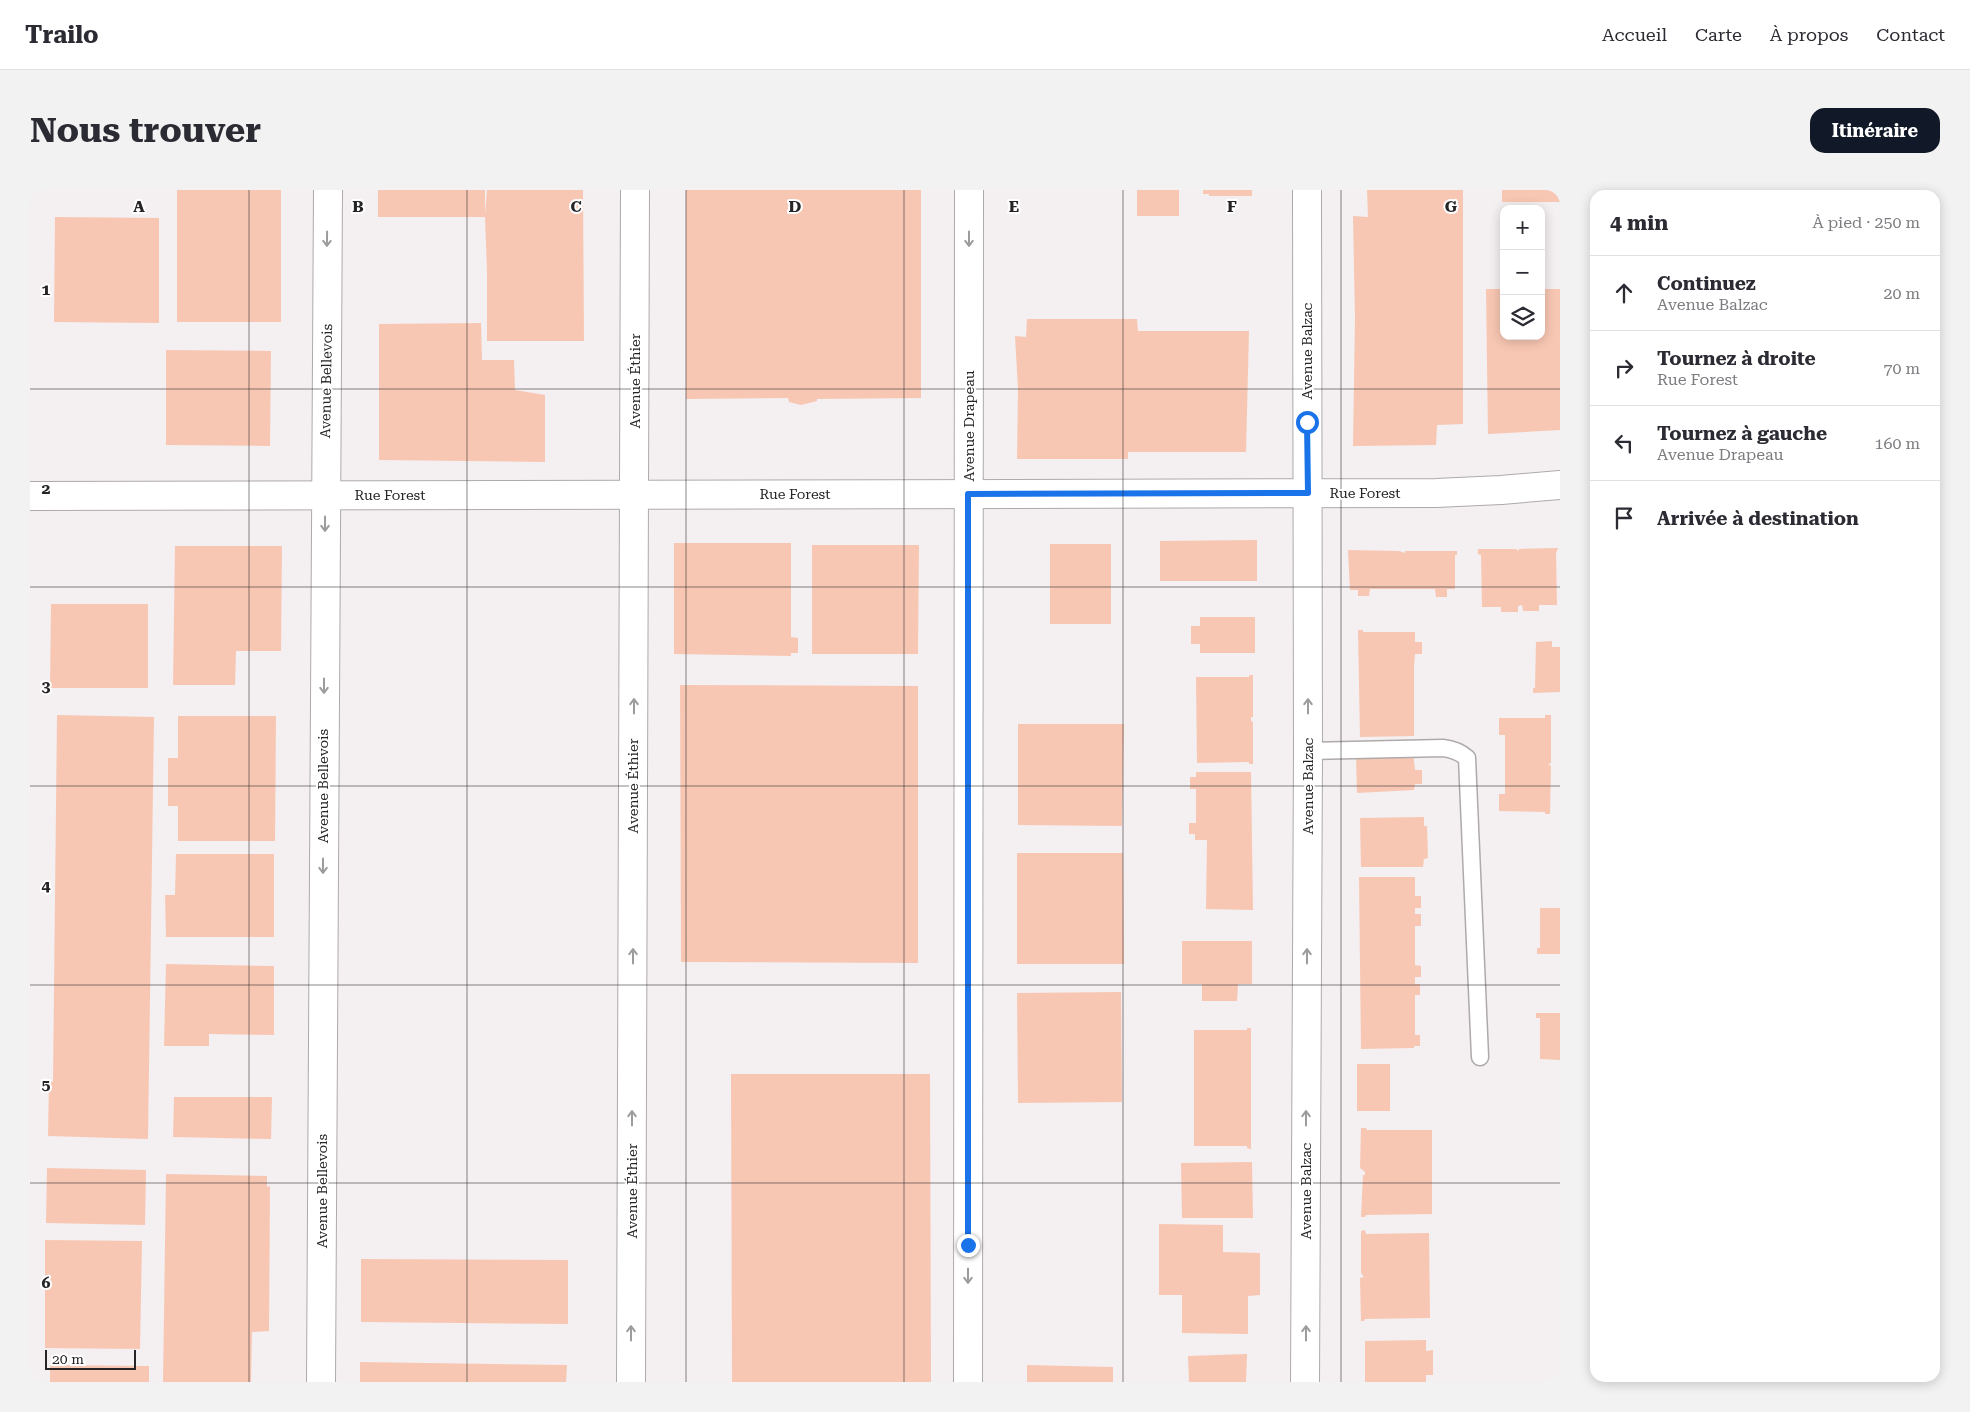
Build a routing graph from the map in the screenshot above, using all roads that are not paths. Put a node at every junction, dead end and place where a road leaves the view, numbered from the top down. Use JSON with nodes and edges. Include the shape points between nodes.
{"nodes":[{"id":1,"x":328,"y":190,"type":"edge"},
{"id":2,"x":635,"y":190,"type":"edge"},
{"id":3,"x":969,"y":190,"type":"edge"},
{"id":4,"x":1307,"y":190,"type":"edge"},
{"id":5,"x":1560,"y":485,"type":"edge"},
{"id":6,"x":1308,"y":493,"type":"junction"},
{"id":7,"x":968,"y":494,"type":"junction"},
{"id":8,"x":634,"y":495,"type":"junction"},
{"id":9,"x":30,"y":496,"type":"edge"},
{"id":10,"x":325,"y":496,"type":"junction"},
{"id":11,"x":1308,"y":751,"type":"junction"},
{"id":12,"x":1480,"y":1057,"type":"dead end"},
{"id":13,"x":321,"y":1382,"type":"edge"},
{"id":14,"x":631,"y":1382,"type":"edge"},
{"id":15,"x":968,"y":1382,"type":"edge"},
{"id":16,"x":1305,"y":1382,"type":"edge"}],
"edges":[{"from":1,"to":10,"type":"street","name":"Avenue Bellevois","one_way":true},
{"from":2,"to":8,"type":"street","name":"Avenue Éthier"},
{"from":3,"to":7,"type":"street","name":"Avenue Drapeau","one_way":true},
{"from":4,"to":6,"type":"street","name":"Avenue Balzac"},
{"from":5,"to":6,"type":"street","name":"Rue Forest","via":[[1436,493]]},
{"from":6,"to":7,"type":"street","name":"Rue Forest"},
{"from":11,"to":6,"type":"street","name":"Avenue Balzac","one_way":true},
{"from":7,"to":8,"type":"street","name":"Rue Forest"},
{"from":7,"to":15,"type":"street","name":"Avenue Drapeau","one_way":true},
{"from":8,"to":10,"type":"street","name":"Rue Forest"},
{"from":14,"to":8,"type":"street","name":"Avenue Éthier","one_way":true},
{"from":9,"to":10,"type":"street","name":"Rue Forest"},
{"from":10,"to":13,"type":"street","name":"Avenue Bellevois","one_way":true},
{"from":11,"to":12,"type":"lane","via":[[1443,748],[1467,758]]},
{"from":16,"to":11,"type":"street","name":"Avenue Balzac","one_way":true}]}
